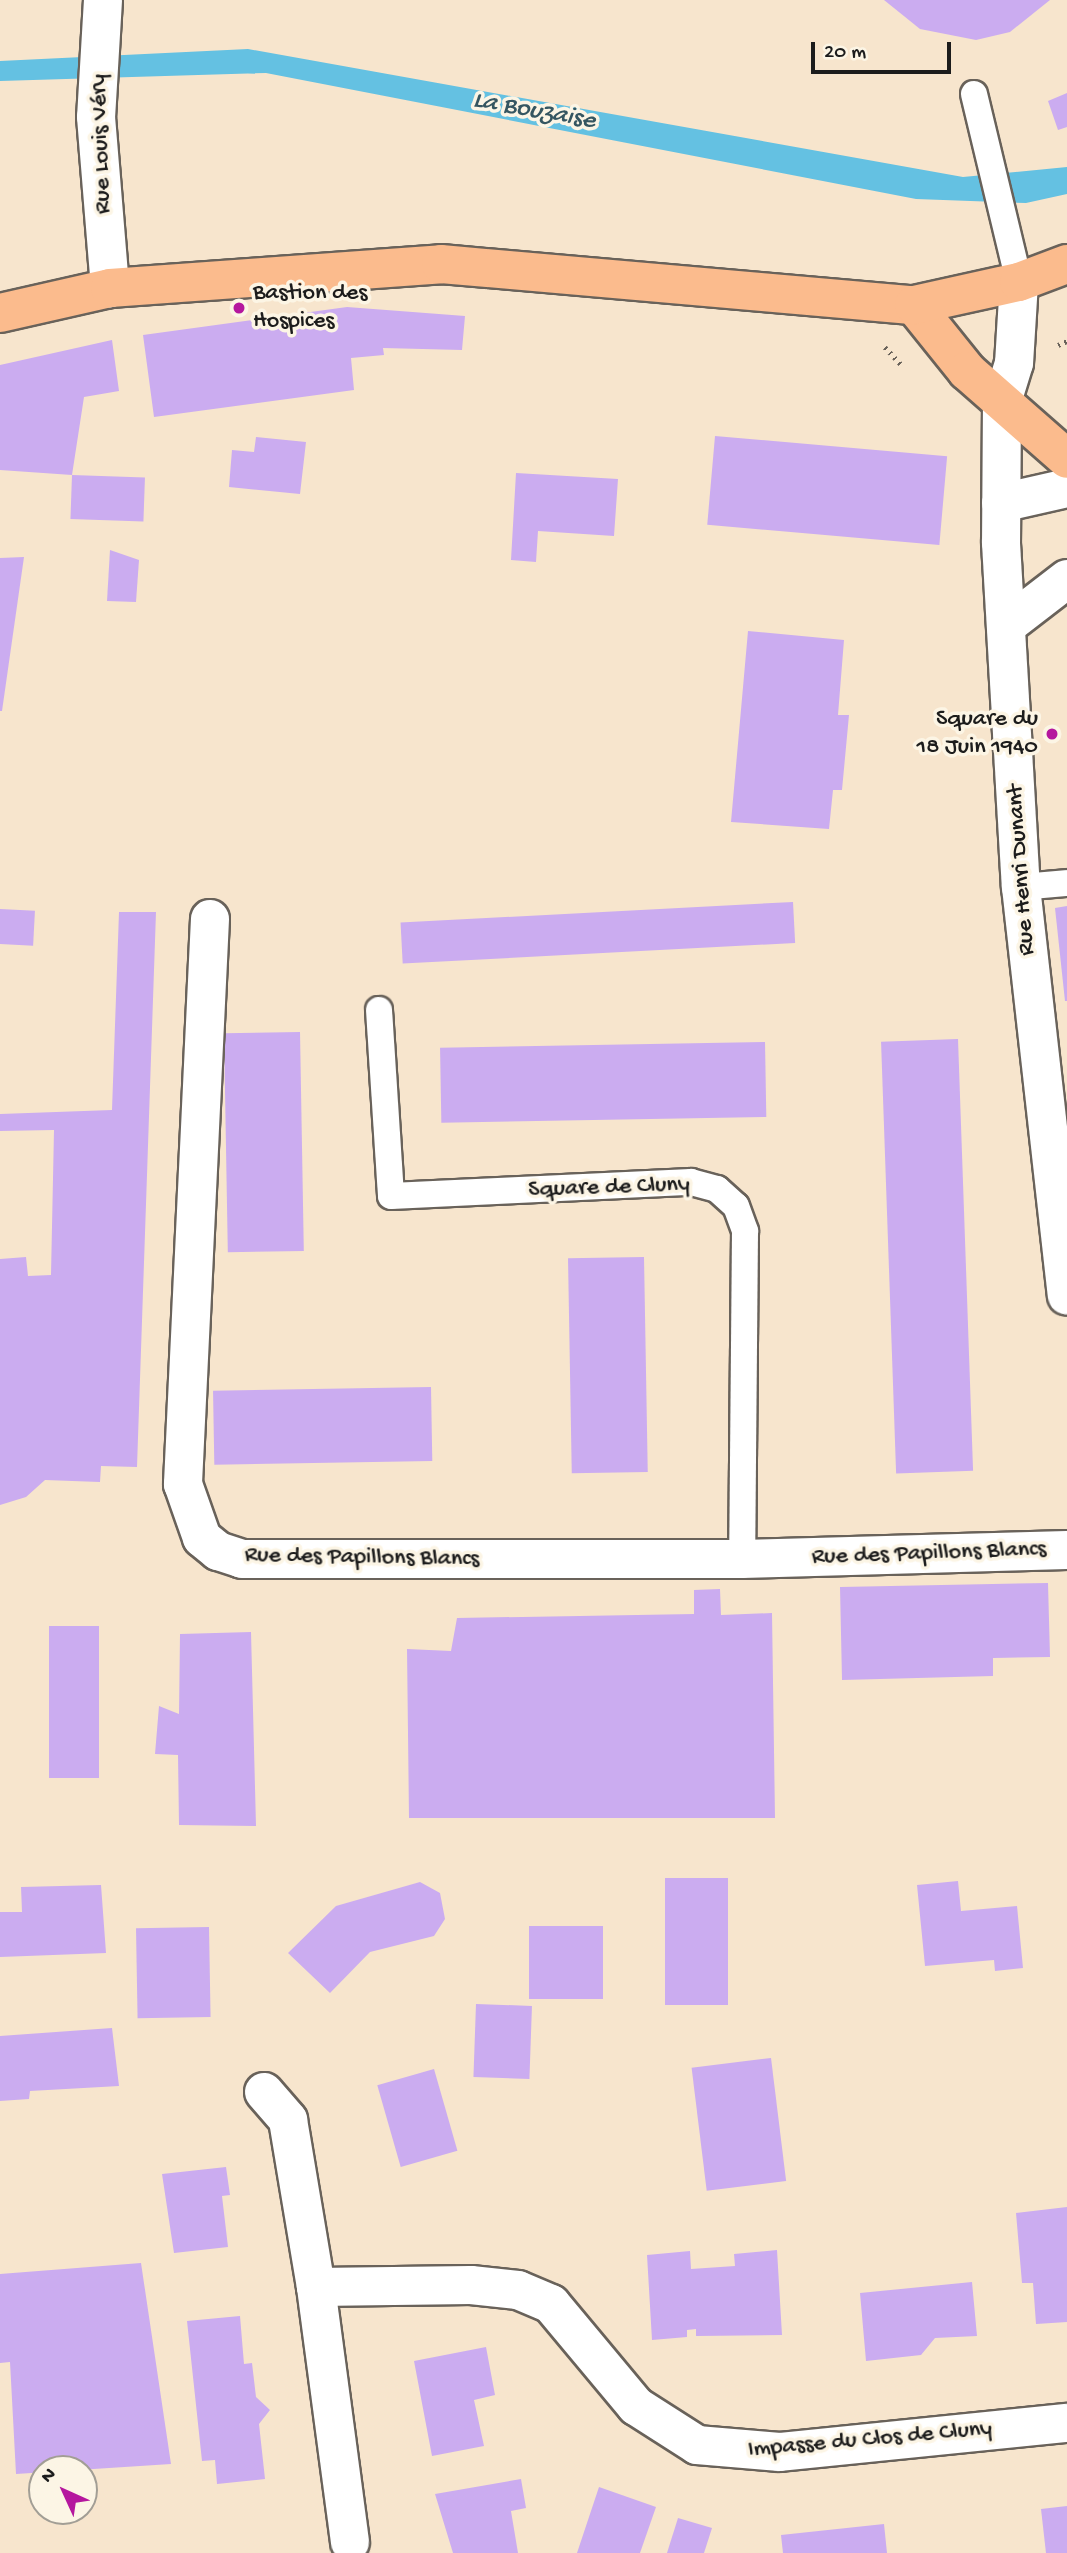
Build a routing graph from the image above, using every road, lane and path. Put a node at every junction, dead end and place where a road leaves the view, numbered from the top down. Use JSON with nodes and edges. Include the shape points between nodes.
{"nodes":[{"id":1,"x":102,"y":14,"type":"edge"},
{"id":2,"x":974,"y":94,"type":"dead end"},
{"id":3,"x":1067,"y":264,"type":"edge"},
{"id":4,"x":1019,"y":282,"type":"junction"},
{"id":5,"x":110,"y":288,"type":"junction"},
{"id":6,"x":914,"y":305,"type":"junction"},
{"id":7,"x":0,"y":313,"type":"edge"},
{"id":8,"x":1002,"y":402,"type":"junction"},
{"id":9,"x":1067,"y":459,"type":"edge"},
{"id":10,"x":1067,"y":488,"type":"edge"},
{"id":11,"x":1002,"y":503,"type":"junction"},
{"id":12,"x":1067,"y":579,"type":"edge"},
{"id":13,"x":1006,"y":626,"type":"junction"},
{"id":14,"x":1067,"y":883,"type":"edge"},
{"id":15,"x":1021,"y":887,"type":"junction"},
{"id":16,"x":210,"y":919,"type":"dead end"},
{"id":17,"x":379,"y":1010,"type":"dead end"},
{"id":18,"x":1067,"y":1295,"type":"edge"},
{"id":19,"x":1067,"y":1550,"type":"edge"},
{"id":20,"x":742,"y":1559,"type":"junction"},
{"id":21,"x":264,"y":2092,"type":"dead end"},
{"id":22,"x":316,"y":2287,"type":"junction"},
{"id":23,"x":1067,"y":2423,"type":"edge"},
{"id":24,"x":350,"y":2542,"type":"dead end"}],
"edges":[{"from":1,"to":5,"type":"street","name":"Rue Louis Véry","via":[[96,117]]},
{"from":2,"to":4,"type":"lane"},
{"from":3,"to":4,"type":"main road"},
{"from":4,"to":6,"type":"main road"},
{"from":4,"to":8,"type":"street","name":"Rue Henri Dunant","via":[[1014,363]]},
{"from":5,"to":6,"type":"main road","via":[[442,264]]},
{"from":5,"to":7,"type":"main road"},
{"from":6,"to":8,"type":"main road"},
{"from":8,"to":9,"type":"main road"},
{"from":8,"to":11,"type":"street","name":"Rue Henri Dunant"},
{"from":10,"to":11,"type":"street"},
{"from":11,"to":13,"type":"street","name":"Rue Henri Dunant"},
{"from":12,"to":13,"type":"street"},
{"from":13,"to":15,"type":"street","name":"Rue Henri Dunant"},
{"from":14,"to":15,"type":"lane"},
{"from":15,"to":18,"type":"street","name":"Rue Henri Dunant"},
{"from":16,"to":20,"type":"street","name":"Rue des Papillons Blancs","via":[[183,1484],[202,1538],[242,1559]]},
{"from":17,"to":20,"type":"lane","name":"Square de Cluny","via":[[391,1196],[691,1182],[717,1189],[736,1206],[746,1231]]},
{"from":19,"to":20,"type":"street","name":"Rue des Papillons Blancs"},
{"from":21,"to":22,"type":"street","via":[[288,2120]]},
{"from":22,"to":23,"type":"street","name":"Impasse du Clos de Cluny","via":[[519,2290],[551,2304],[636,2406],[697,2445],[780,2452]]},
{"from":22,"to":24,"type":"street"}]}
